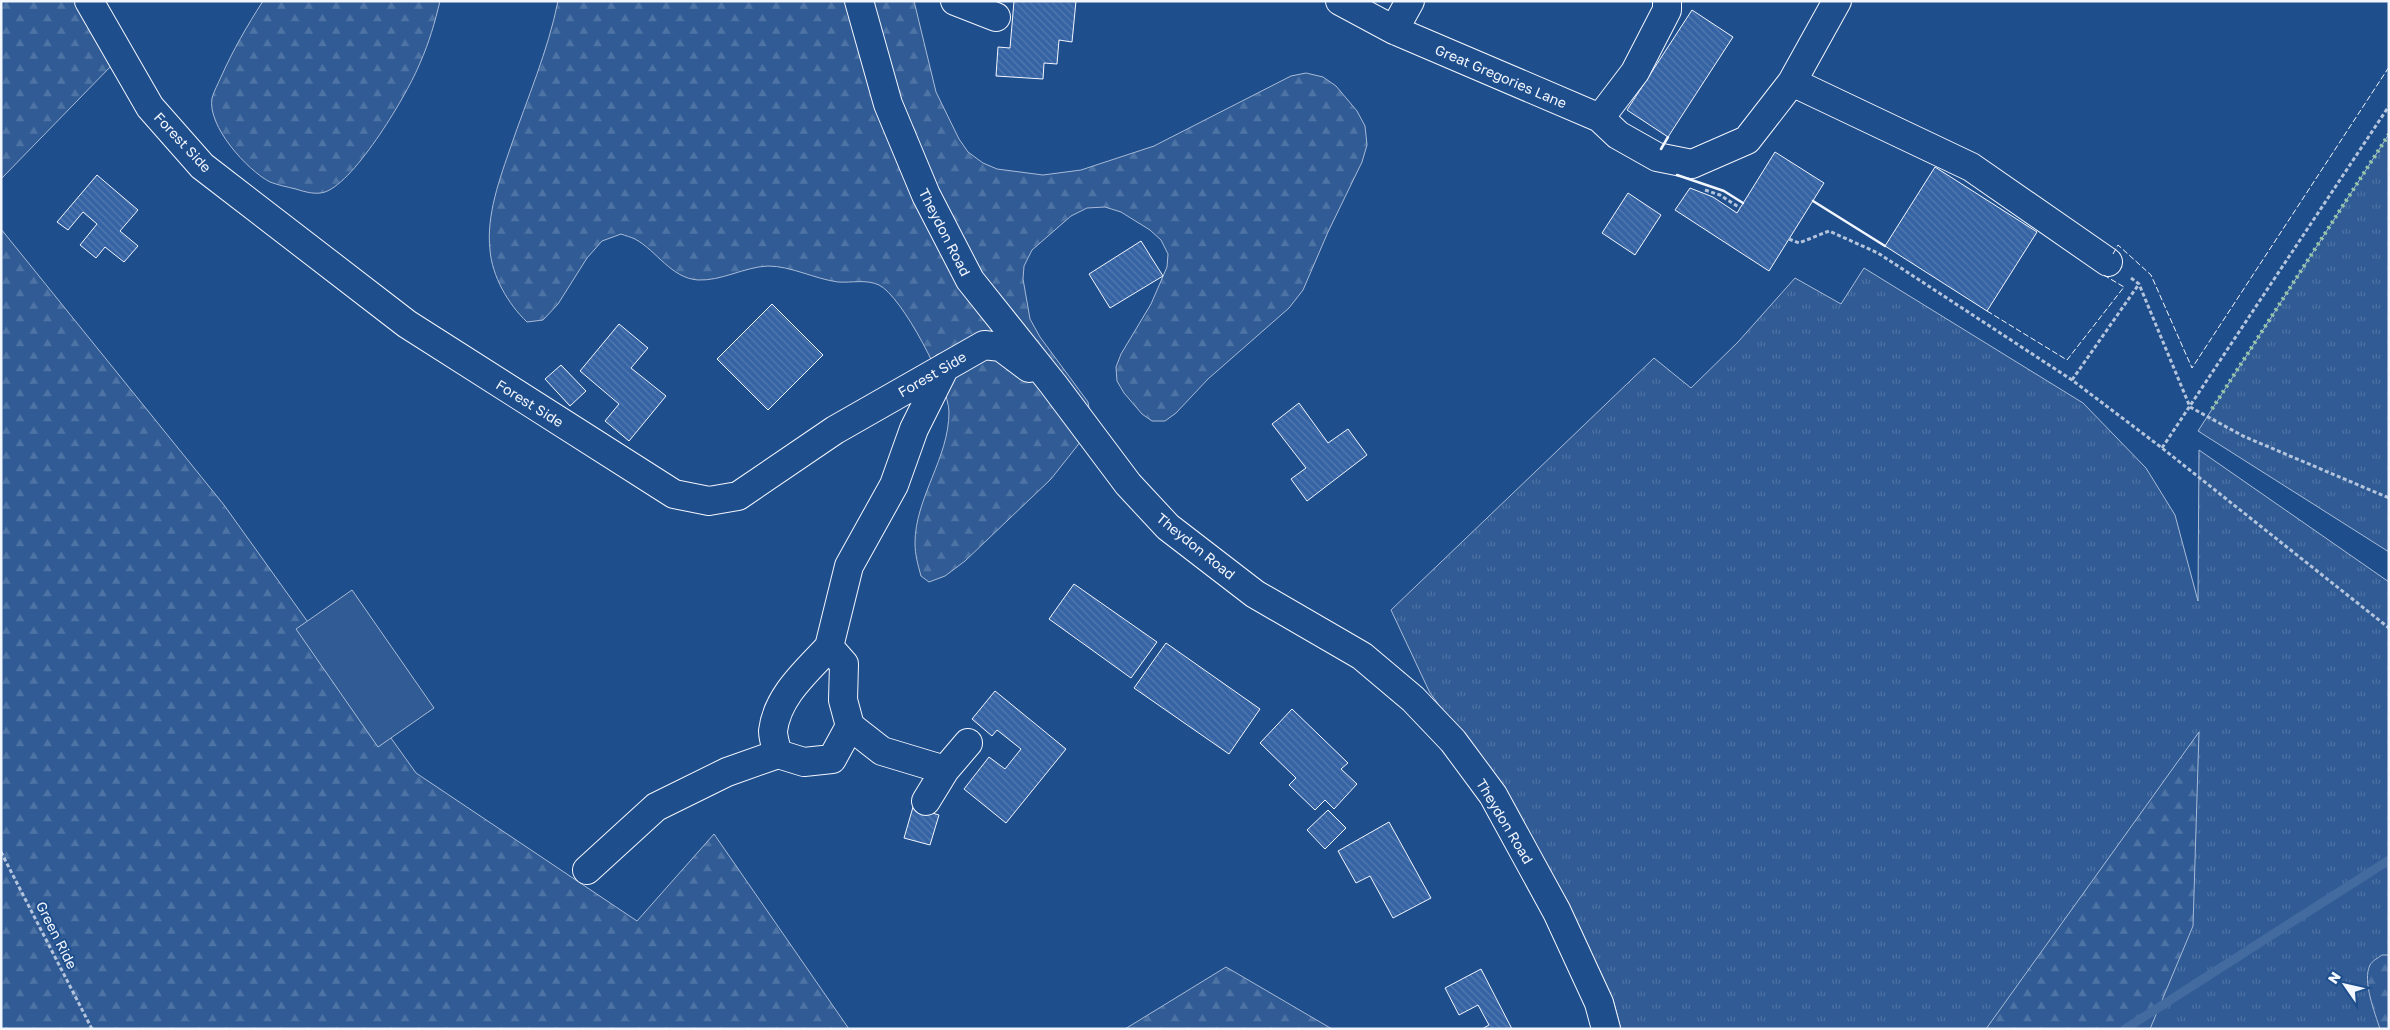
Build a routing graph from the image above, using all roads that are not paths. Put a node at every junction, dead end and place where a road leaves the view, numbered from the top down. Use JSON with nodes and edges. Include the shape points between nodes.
{"nodes":[{"id":1,"x":89,"y":1,"type":"edge"},
{"id":2,"x":858,"y":1,"type":"edge"},
{"id":3,"x":955,"y":1,"type":"edge"},
{"id":4,"x":1340,"y":1,"type":"edge"},
{"id":5,"x":1410,"y":1,"type":"edge"},
{"id":6,"x":1667,"y":1,"type":"edge"},
{"id":7,"x":1837,"y":1,"type":"edge"},
{"id":8,"x":996,"y":16,"type":"dead end"},
{"id":9,"x":1394,"y":30,"type":"junction"},
{"id":10,"x":1792,"y":82,"type":"junction"},
{"id":11,"x":1600,"y":118,"type":"junction"},
{"id":12,"x":2108,"y":262,"type":"road end"},
{"id":13,"x":945,"y":367,"type":"junction"},
{"id":14,"x":1053,"y":384,"type":"junction"},
{"id":15,"x":829,"y":647,"type":"junction"},
{"id":16,"x":850,"y":726,"type":"junction"},
{"id":17,"x":968,"y":743,"type":"dead end"},
{"id":18,"x":778,"y":754,"type":"junction"},
{"id":19,"x":944,"y":770,"type":"junction"},
{"id":20,"x":926,"y":801,"type":"dead end"},
{"id":21,"x":587,"y":870,"type":"dead end"},
{"id":22,"x":1606,"y":1029,"type":"edge"}],
"edges":[{"from":1,"to":13,"type":"street","name":"Forest Side","via":[[150,107],[202,166],[407,324],[674,494],[708,501],[738,496],[835,430]]},
{"from":2,"to":14,"type":"street","name":"Theydon Road","via":[[888,104],[935,212],[970,280]]},
{"from":3,"to":8,"type":"street"},
{"from":4,"to":9,"type":"street","name":"Great Gregories Lane"},
{"from":5,"to":9,"type":"street"},
{"from":6,"to":11,"type":"street","via":[[1667,10],[1635,72]]},
{"from":7,"to":10,"type":"street","name":"Great Gregories Lane"},
{"from":9,"to":11,"type":"street","name":"Great Gregories Lane"},
{"from":10,"to":11,"type":"street","name":"Great Gregories Lane","via":[[1747,140],[1692,164],[1657,157],[1618,136]]},
{"from":10,"to":12,"type":"street","via":[[1971,167]]},
{"from":13,"to":14,"type":"street","name":"Forest Side","via":[[984,345],[1001,347]]},
{"from":13,"to":15,"type":"street","via":[[914,429],[894,485],[849,566]]},
{"from":14,"to":22,"type":"street","name":"Theydon Road","via":[[1128,484],[1168,527],[1255,594],[1362,656],[1413,699],[1454,741],[1493,796],[1557,912],[1599,1003]]},
{"from":15,"to":16,"type":"street","via":[[844,664],[844,700]]},
{"from":15,"to":18,"type":"street","via":[[781,704],[773,732]]},
{"from":16,"to":18,"type":"street","via":[[832,759],[804,762]]},
{"from":16,"to":19,"type":"street","via":[[882,751]]},
{"from":17,"to":19,"type":"street"},
{"from":18,"to":21,"type":"street","via":[[727,772],[656,807]]},
{"from":19,"to":20,"type":"street"}]}
